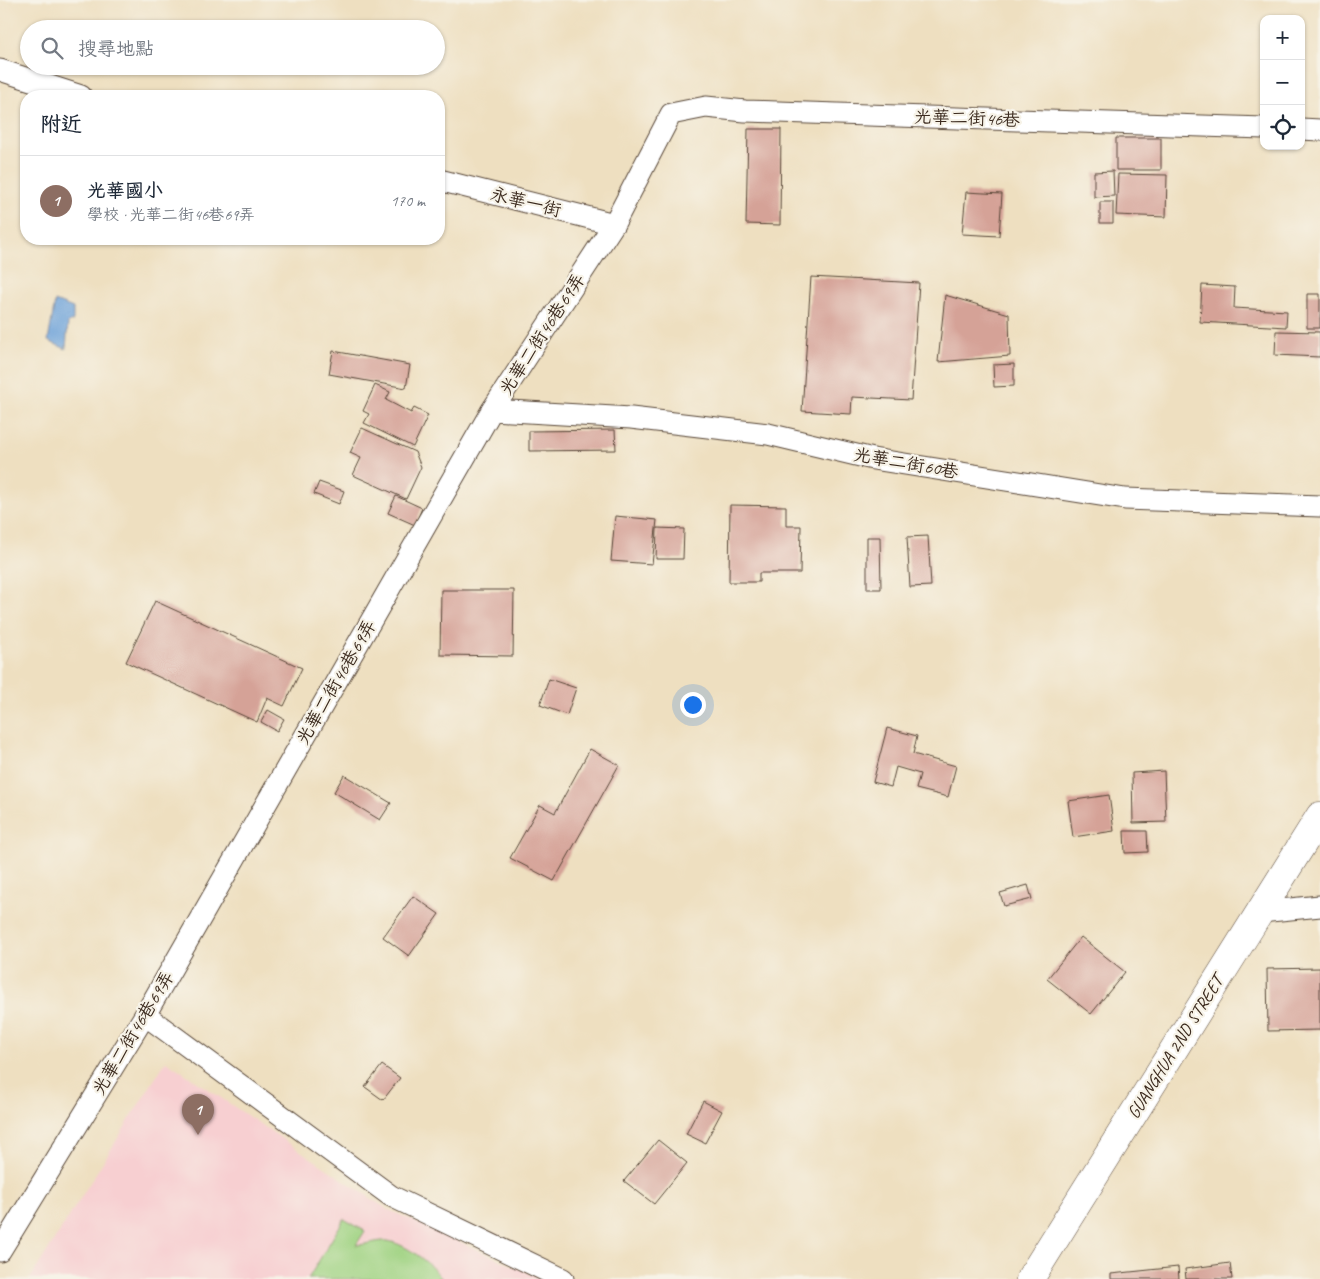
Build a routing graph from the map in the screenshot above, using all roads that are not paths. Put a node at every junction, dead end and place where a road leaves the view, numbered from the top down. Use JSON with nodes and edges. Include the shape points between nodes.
{"nodes":[{"id":1,"x":0,"y":70,"type":"edge"},
{"id":2,"x":62,"y":90,"type":"edge"},
{"id":3,"x":672,"y":114,"type":"joint"},
{"id":4,"x":1260,"y":128,"type":"edge"},
{"id":5,"x":1305,"y":129,"type":"edge"},
{"id":6,"x":1320,"y":130,"type":"edge"},
{"id":7,"x":445,"y":182,"type":"edge"},
{"id":8,"x":614,"y":224,"type":"junction"},
{"id":9,"x":492,"y":410,"type":"junction"},
{"id":10,"x":1320,"y":506,"type":"edge"},
{"id":11,"x":1320,"y":816,"type":"edge"},
{"id":12,"x":1320,"y":906,"type":"edge"},
{"id":13,"x":1260,"y":912,"type":"junction"},
{"id":14,"x":145,"y":1015,"type":"junction"},
{"id":15,"x":0,"y":1251,"type":"edge"},
{"id":16,"x":563,"y":1279,"type":"edge"},
{"id":17,"x":1030,"y":1279,"type":"edge"}],
"edges":[{"from":1,"to":2,"type":"street"},
{"from":3,"to":4,"type":"street","name":"光華二街46巷","via":[[706,107],[745,111]]},
{"from":3,"to":8,"type":"street","name":"光華二街46巷69弄"},
{"from":5,"to":6,"type":"street"},
{"from":7,"to":8,"type":"street","name":"永華一街"},
{"from":8,"to":9,"type":"street","name":"光華二街46巷69弄"},
{"from":9,"to":10,"type":"street","name":"光華二街60巷","via":[[631,418],[768,434],[872,459],[1125,500]]},
{"from":9,"to":14,"type":"street","name":"光華二街46巷69弄"},
{"from":11,"to":13,"type":"street","name":"GUANGHUA 2ND STREET"},
{"from":12,"to":13,"type":"street"},
{"from":13,"to":17,"type":"street","name":"GUANGHUA 2ND STREET"},
{"from":14,"to":15,"type":"street","name":"光華二街46巷69弄"},
{"from":14,"to":16,"type":"street","via":[[392,1196]]}]}
